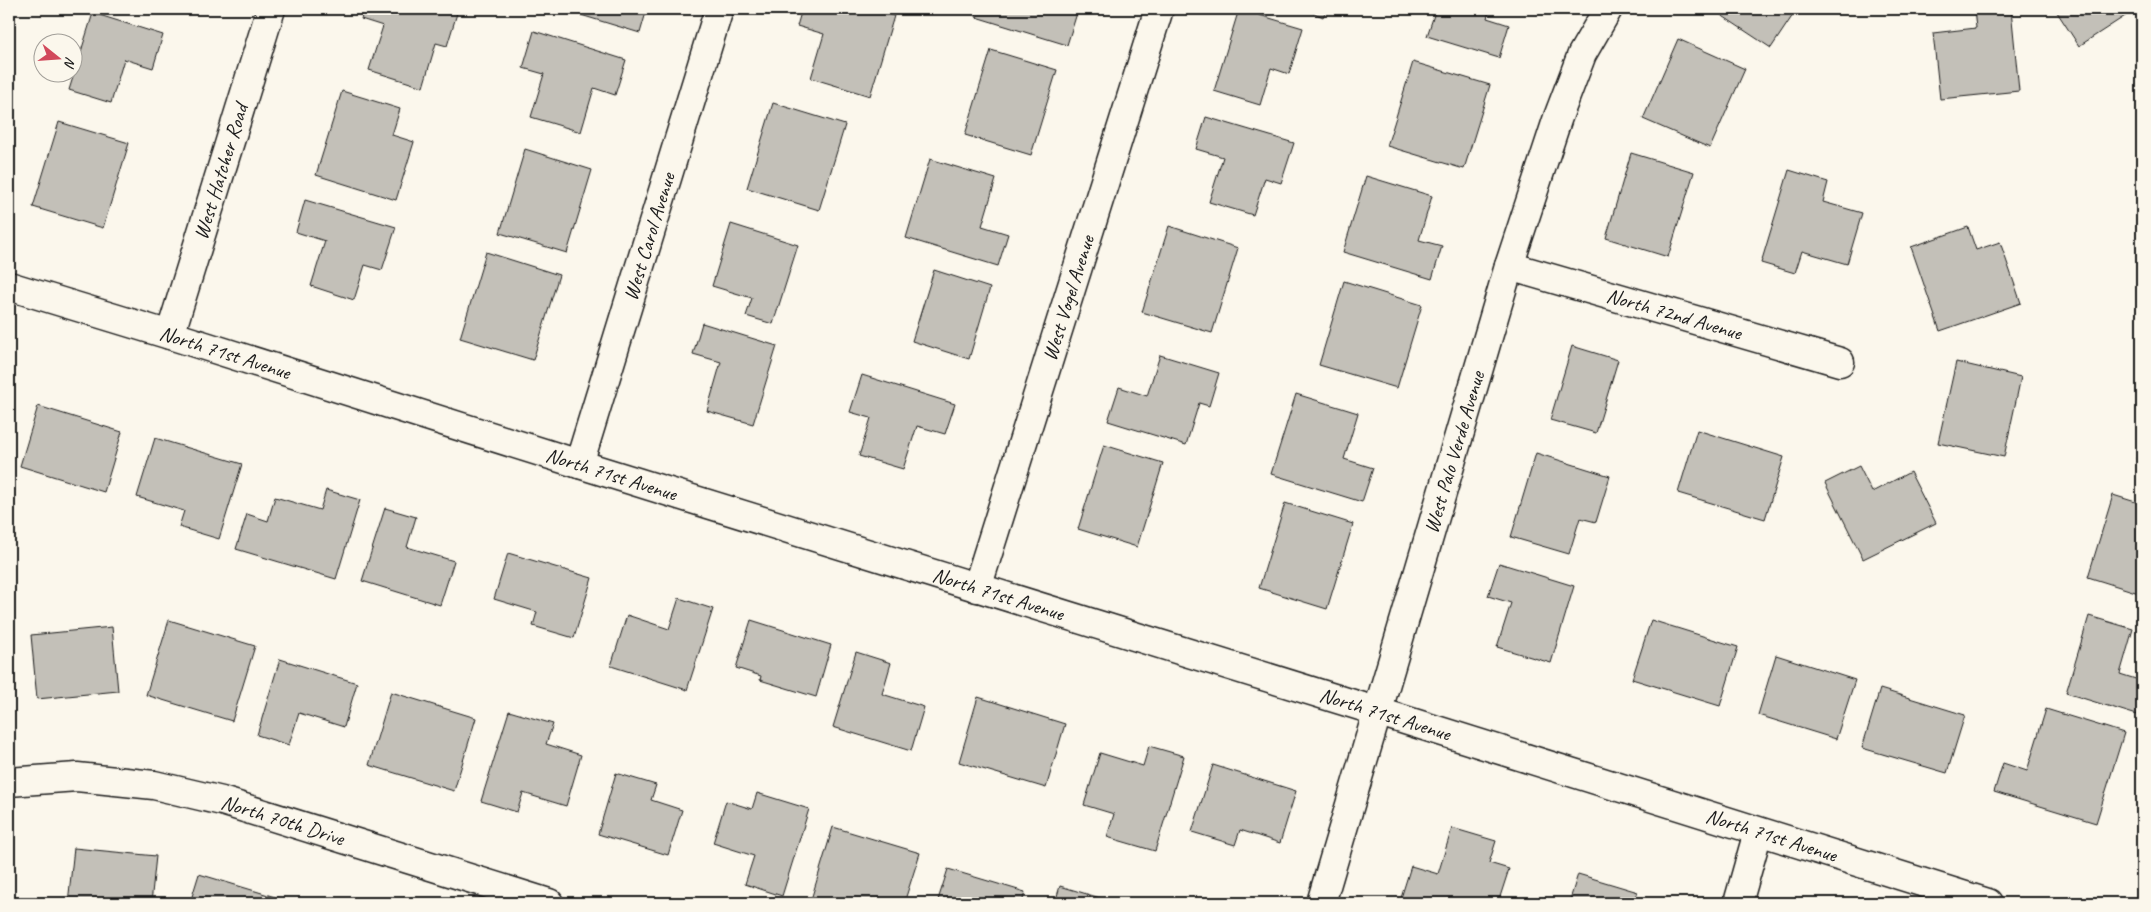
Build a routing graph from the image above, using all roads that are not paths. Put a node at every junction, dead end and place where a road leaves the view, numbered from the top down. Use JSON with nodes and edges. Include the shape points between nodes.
{"nodes":[{"id":1,"x":271,"y":9,"type":"edge"},
{"id":2,"x":719,"y":9,"type":"edge"},
{"id":3,"x":1159,"y":9,"type":"edge"},
{"id":4,"x":1608,"y":9,"type":"edge"},
{"id":5,"x":1509,"y":266,"type":"junction"},
{"id":6,"x":9,"y":286,"type":"edge"},
{"id":7,"x":170,"y":335,"type":"junction"},
{"id":8,"x":1840,"y":362,"type":"dead end"},
{"id":9,"x":579,"y":464,"type":"junction"},
{"id":10,"x":977,"y":588,"type":"junction"},
{"id":11,"x":1376,"y":711,"type":"junction"},
{"id":12,"x":9,"y":782,"type":"edge"},
{"id":13,"x":1758,"y":832,"type":"junction"},
{"id":14,"x":549,"y":903,"type":"edge"},
{"id":15,"x":1321,"y":903,"type":"edge"},
{"id":16,"x":1738,"y":903,"type":"edge"},
{"id":17,"x":1988,"y":903,"type":"edge"}],
"edges":[{"from":1,"to":7,"type":"street","name":"West Hatcher Road"},
{"from":2,"to":9,"type":"street","name":"West Carol Avenue"},
{"from":3,"to":10,"type":"street","name":"West Vogel Avenue"},
{"from":4,"to":5,"type":"street","name":"West Palo Verde Avenue","via":[[1582,54]]},
{"from":5,"to":8,"type":"street","name":"North 72nd Avenue"},
{"from":5,"to":11,"type":"street","name":"West Palo Verde Avenue"},
{"from":6,"to":7,"type":"street","name":"North 71st Avenue"},
{"from":7,"to":9,"type":"street","name":"North 71st Avenue"},
{"from":9,"to":10,"type":"street","name":"North 71st Avenue"},
{"from":10,"to":11,"type":"street","name":"North 71st Avenue"},
{"from":11,"to":13,"type":"street","name":"North 71st Avenue"},
{"from":11,"to":15,"type":"street","name":"West Palo Verde Avenue"},
{"from":12,"to":14,"type":"street","name":"North 70th Drive","via":[[76,778],[154,785],[222,801]]},
{"from":13,"to":16,"type":"street"},
{"from":13,"to":17,"type":"street","name":"North 71st Avenue"}]}
